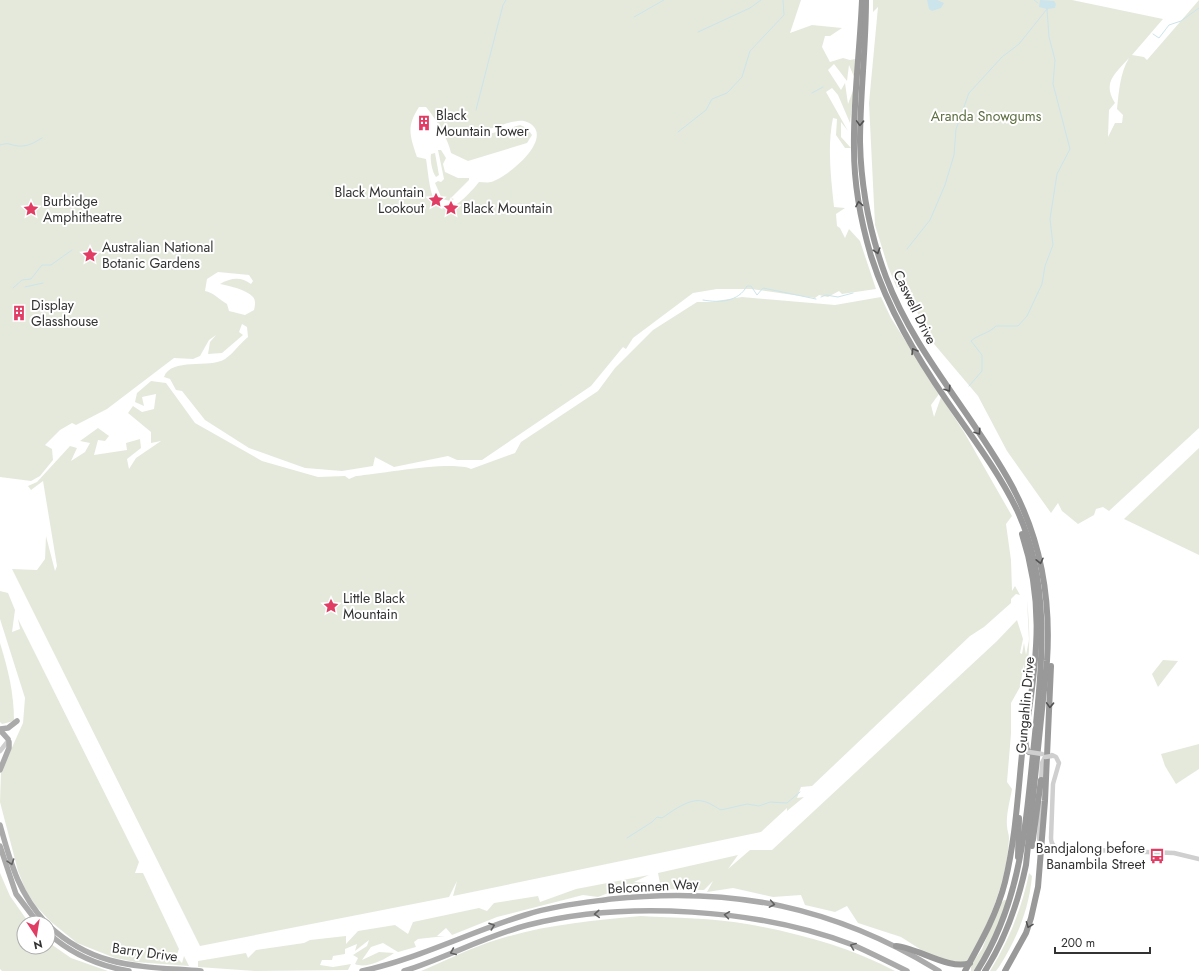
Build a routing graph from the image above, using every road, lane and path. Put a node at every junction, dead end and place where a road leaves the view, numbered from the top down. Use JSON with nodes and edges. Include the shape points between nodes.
{"nodes":[{"id":1,"x":862,"y":0,"type":"edge"},
{"id":2,"x":866,"y":0,"type":"edge"},
{"id":3,"x":978,"y":446,"type":"junction"},
{"id":4,"x":1046,"y":597,"type":"junction"},
{"id":5,"x":1034,"y":682,"type":"junction"},
{"id":6,"x":17,"y":722,"type":"dead end"},
{"id":7,"x":0,"y":729,"type":"edge"},
{"id":8,"x":8,"y":741,"type":"junction"},
{"id":9,"x":0,"y":748,"type":"edge"},
{"id":10,"x":0,"y":751,"type":"edge"},
{"id":11,"x":1029,"y":752,"type":"junction"},
{"id":12,"x":1044,"y":755,"type":"junction"},
{"id":13,"x":0,"y":770,"type":"edge"},
{"id":14,"x":1041,"y":780,"type":"junction"},
{"id":15,"x":1020,"y":795,"type":"junction"},
{"id":16,"x":0,"y":825,"type":"edge"},
{"id":17,"x":0,"y":846,"type":"edge"},
{"id":18,"x":1199,"y":859,"type":"edge"},
{"id":19,"x":1017,"y":875,"type":"junction"},
{"id":20,"x":1005,"y":883,"type":"junction"},
{"id":21,"x":1038,"y":887,"type":"junction"},
{"id":22,"x":1019,"y":895,"type":"junction"},
{"id":23,"x":32,"y":915,"type":"edge"},
{"id":24,"x":39,"y":915,"type":"edge"},
{"id":25,"x":56,"y":931,"type":"edge"},
{"id":26,"x":56,"y":939,"type":"edge"},
{"id":27,"x":455,"y":939,"type":"junction"},
{"id":28,"x":896,"y":946,"type":"junction"},
{"id":29,"x":428,"y":962,"type":"junction"},
{"id":30,"x":968,"y":968,"type":"edge"},
{"id":31,"x":1005,"y":970,"type":"edge"},
{"id":32,"x":129,"y":971,"type":"edge"},
{"id":33,"x":201,"y":971,"type":"edge"},
{"id":34,"x":363,"y":971,"type":"edge"},
{"id":35,"x":377,"y":971,"type":"edge"},
{"id":36,"x":404,"y":971,"type":"edge"},
{"id":37,"x":412,"y":971,"type":"edge"},
{"id":38,"x":907,"y":971,"type":"edge"},
{"id":39,"x":939,"y":971,"type":"edge"},
{"id":40,"x":978,"y":971,"type":"edge"},
{"id":41,"x":985,"y":971,"type":"edge"}],
"edges":[{"from":3,"to":1,"type":"highway","name":"Caswell Drive","one_way":true,"via":[[905,336],[875,268],[863,225],[854,152]]},
{"from":2,"to":4,"type":"highway","name":"Caswell Drive","one_way":true,"via":[[860,143],[868,217],[880,260],[895,300],[914,336],[999,464],[1018,499],[1035,542]]},
{"from":3,"to":5,"type":"highway","via":[[1013,510],[1027,554],[1037,609]]},
{"from":3,"to":19,"type":"highway","name":"Gungahlin Drive","via":[[1018,512],[1032,552],[1041,605],[1042,643],[1038,701],[1024,835]]},
{"from":4,"to":21,"type":"highway","one_way":true,"via":[[1050,615],[1050,680],[1046,801]]},
{"from":4,"to":22,"type":"highway","name":"Gungahlin Drive","via":[[1048,661],[1029,840]]},
{"from":5,"to":11,"type":"highway","via":[[1027,726],[1026,746]]},
{"from":5,"to":20,"type":"highway","via":[[1026,720]]},
{"from":6,"to":7,"type":"main road","via":[[8,728]]},
{"from":7,"to":8,"type":"main road"},
{"from":8,"to":9,"type":"street"},
{"from":8,"to":10,"type":"street"},
{"from":8,"to":13,"type":"main road","via":[[9,748]]},
{"from":11,"to":12,"type":"street","bridge":true},
{"from":11,"to":15,"type":"street","via":[[1024,757]]},
{"from":12,"to":14,"type":"street"},
{"from":12,"to":18,"type":"street","bridge":true,"via":[[1053,755],[1059,763],[1053,784],[1051,842],[1055,847],[1174,853]]},
{"from":14,"to":21,"type":"street"},
{"from":14,"to":22,"type":"highway","via":[[1033,844]]},
{"from":15,"to":19,"type":"highway"},
{"from":15,"to":20,"type":"street","via":[[1014,854],[1009,878]]},
{"from":16,"to":24,"type":"main road","name":"Barry Drive","one_way":true,"via":[[22,892]]},
{"from":17,"to":23,"type":"main road","via":[[16,894]]},
{"from":19,"to":40,"type":"highway","name":"Gungahlin Drive","via":[[1002,924]]},
{"from":20,"to":30,"type":"highway","via":[[990,924]]},
{"from":21,"to":31,"type":"highway","one_way":true,"via":[[1026,933]]},
{"from":22,"to":41,"type":"highway","name":"Gungahlin Drive","via":[[1002,940]]},
{"from":25,"to":33,"type":"main road","name":"Barry Drive","via":[[75,947],[109,961],[134,966]]},
{"from":26,"to":32,"type":"main road","name":"Barry Drive","via":[[72,951],[93,961]]},
{"from":27,"to":28,"type":"main road","name":"Belconnen Way","one_way":true,"via":[[526,914],[575,903],[640,896],[709,896],[750,900],[810,912]]},
{"from":27,"to":34,"type":"main road","name":"Belconnen Way","via":[[395,962]]},
{"from":27,"to":35,"type":"main road","via":[[412,959]]},
{"from":28,"to":30,"type":"highway","via":[[909,948],[938,963]]},
{"from":28,"to":39,"type":"main road","name":"Belconnen Way"},
{"from":29,"to":36,"type":"main road","name":"Belconnen Way"},
{"from":29,"to":37,"type":"main road"},
{"from":38,"to":29,"type":"main road","name":"Belconnen Way","one_way":true,"via":[[852,945],[804,930],[708,913],[640,911],[576,915],[528,925]]}]}
